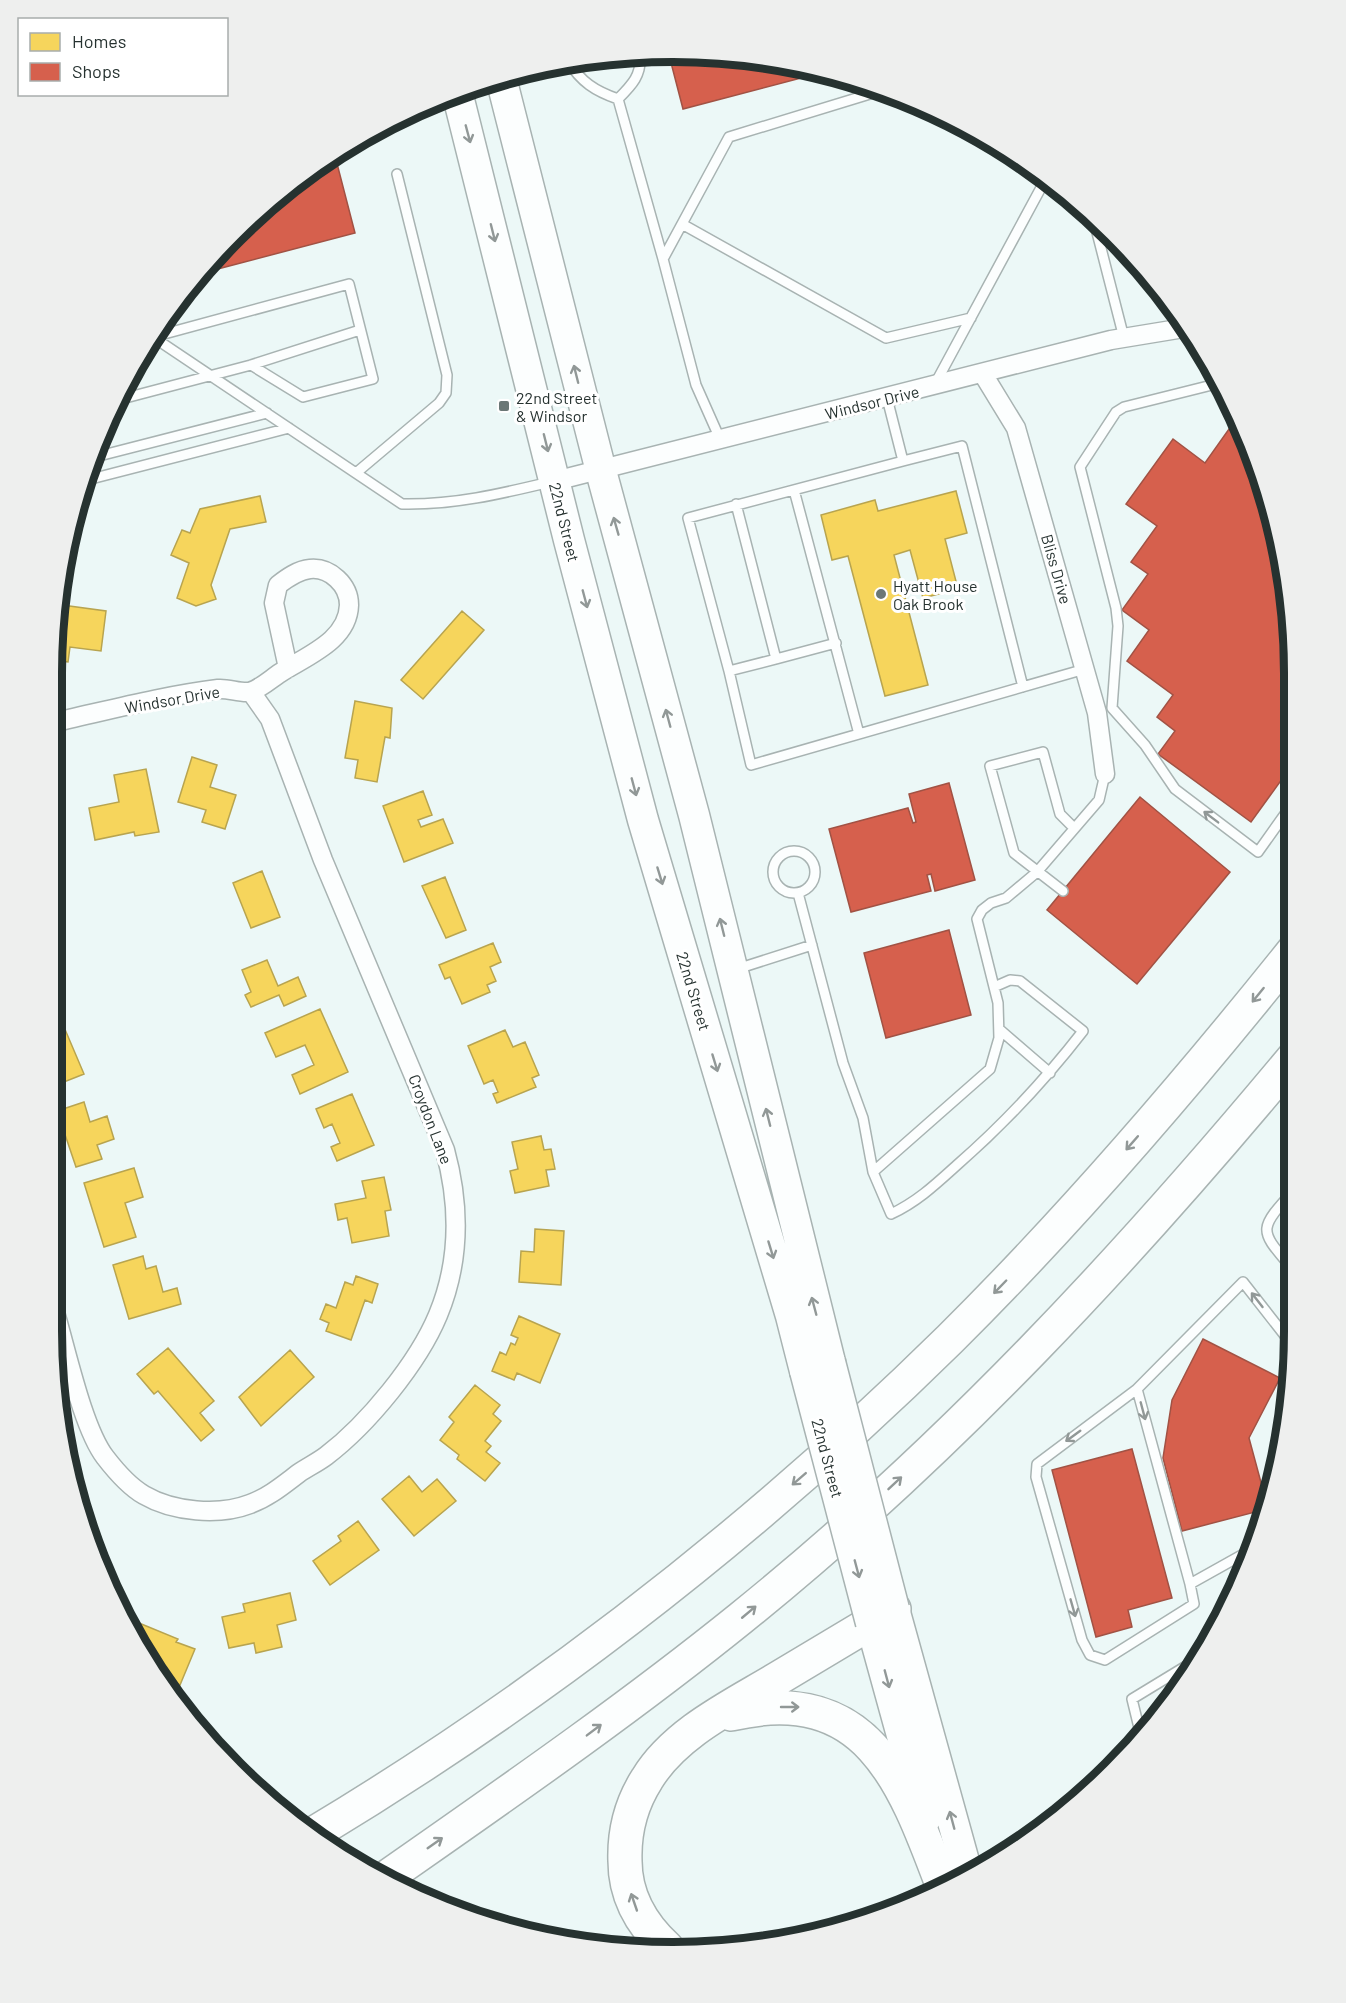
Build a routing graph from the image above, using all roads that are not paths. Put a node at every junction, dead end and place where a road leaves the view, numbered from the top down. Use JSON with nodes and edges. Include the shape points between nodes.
{"nodes":[{"id":1,"x":641,"y":63,"type":"edge"},
{"id":2,"x":574,"y":70,"type":"edge"},
{"id":3,"x":503,"y":86,"type":"edge"},
{"id":4,"x":869,"y":94,"type":"edge"},
{"id":5,"x":618,"y":99,"type":"junction"},
{"id":6,"x":459,"y":100,"type":"edge"},
{"id":7,"x":397,"y":174,"type":"dead end"},
{"id":8,"x":1043,"y":186,"type":"edge"},
{"id":9,"x":682,"y":224,"type":"junction"},
{"id":10,"x":1097,"y":233,"type":"edge"},
{"id":11,"x":663,"y":259,"type":"junction"},
{"id":12,"x":971,"y":318,"type":"junction"},
{"id":13,"x":1178,"y":329,"type":"edge"},
{"id":14,"x":360,"y":330,"type":"junction"},
{"id":15,"x":164,"y":334,"type":"edge"},
{"id":16,"x":1124,"y":338,"type":"junction"},
{"id":17,"x":160,"y":341,"type":"edge"},
{"id":18,"x":251,"y":364,"type":"junction"},
{"id":19,"x":983,"y":374,"type":"junction"},
{"id":20,"x":212,"y":376,"type":"junction"},
{"id":21,"x":1212,"y":385,"type":"edge"},
{"id":22,"x":934,"y":386,"type":"junction"},
{"id":23,"x":128,"y":397,"type":"edge"},
{"id":24,"x":886,"y":398,"type":"junction"},
{"id":25,"x":267,"y":413,"type":"junction"},
{"id":26,"x":289,"y":428,"type":"junction"},
{"id":27,"x":720,"y":440,"type":"junction"},
{"id":28,"x":101,"y":456,"type":"edge"},
{"id":29,"x":903,"y":461,"type":"junction"},
{"id":30,"x":601,"y":471,"type":"junction"},
{"id":31,"x":356,"y":473,"type":"junction"},
{"id":32,"x":93,"y":478,"type":"edge"},
{"id":33,"x":555,"y":481,"type":"junction"},
{"id":34,"x":794,"y":490,"type":"junction"},
{"id":35,"x":736,"y":504,"type":"junction"},
{"id":36,"x":836,"y":643,"type":"junction"},
{"id":37,"x":776,"y":659,"type":"junction"},
{"id":38,"x":288,"y":668,"type":"junction"},
{"id":39,"x":1085,"y":669,"type":"junction"},
{"id":40,"x":729,"y":670,"type":"junction"},
{"id":41,"x":1023,"y":687,"type":"junction"},
{"id":42,"x":250,"y":692,"type":"junction"},
{"id":43,"x":1104,"y":711,"type":"junction"},
{"id":44,"x":62,"y":721,"type":"edge"},
{"id":45,"x":859,"y":734,"type":"junction"},
{"id":46,"x":1105,"y":774,"type":"joint"},
{"id":47,"x":1284,"y":815,"type":"edge"},
{"id":48,"x":1074,"y":828,"type":"junction"},
{"id":49,"x":1037,"y":872,"type":"junction"},
{"id":50,"x":1063,"y":891,"type":"dead end"},
{"id":51,"x":798,"y":893,"type":"junction"},
{"id":52,"x":812,"y":945,"type":"junction"},
{"id":53,"x":1284,"y":962,"type":"edge"},
{"id":54,"x":732,"y":971,"type":"junction"},
{"id":55,"x":994,"y":987,"type":"junction"},
{"id":56,"x":999,"y":1029,"type":"junction"},
{"id":57,"x":1284,"y":1069,"type":"edge"},
{"id":58,"x":1050,"y":1073,"type":"junction"},
{"id":59,"x":873,"y":1172,"type":"junction"},
{"id":60,"x":1284,"y":1201,"type":"edge"},
{"id":61,"x":1284,"y":1259,"type":"edge"},
{"id":62,"x":1284,"y":1334,"type":"edge"},
{"id":63,"x":62,"y":1336,"type":"edge"},
{"id":64,"x":817,"y":1367,"type":"junction"},
{"id":65,"x":1137,"y":1389,"type":"junction"},
{"id":66,"x":1241,"y":1555,"type":"edge"},
{"id":67,"x":1190,"y":1584,"type":"junction"},
{"id":68,"x":883,"y":1616,"type":"junction"},
{"id":69,"x":1180,"y":1670,"type":"edge"},
{"id":70,"x":711,"y":1719,"type":"junction"},
{"id":71,"x":1139,"y":1726,"type":"edge"},
{"id":72,"x":321,"y":1829,"type":"edge"},
{"id":73,"x":965,"y":1867,"type":"edge"},
{"id":74,"x":393,"y":1873,"type":"edge"},
{"id":75,"x":940,"y":1879,"type":"edge"},
{"id":76,"x":941,"y":1879,"type":"edge"},
{"id":77,"x":660,"y":1941,"type":"edge"}],
"edges":[{"from":1,"to":5,"type":"lane","via":[[642,69],[632,85]]},
{"from":2,"to":5,"type":"lane","via":[[594,91]]},
{"from":30,"to":3,"type":"main road","name":"22nd Street","one_way":true},
{"from":4,"to":9,"type":"lane","via":[[729,137]]},
{"from":5,"to":11,"type":"lane"},
{"from":6,"to":33,"type":"main road","name":"22nd Street","one_way":true},
{"from":7,"to":31,"type":"lane","via":[[447,375],[446,393]]},
{"from":8,"to":12,"type":"lane"},
{"from":9,"to":11,"type":"lane"},
{"from":9,"to":12,"type":"lane","via":[[886,338]]},
{"from":10,"to":16,"type":"lane"},
{"from":11,"to":27,"type":"lane","via":[[696,385]]},
{"from":12,"to":22,"type":"lane"},
{"from":13,"to":16,"type":"street","name":"Windsor Drive"},
{"from":14,"to":15,"type":"lane","via":[[349,284]]},
{"from":14,"to":18,"type":"lane"},
{"from":14,"to":18,"type":"lane","via":[[373,379],[303,398]]},
{"from":16,"to":19,"type":"street","name":"Windsor Drive"},
{"from":17,"to":20,"type":"lane"},
{"from":18,"to":20,"type":"lane"},
{"from":19,"to":22,"type":"street","name":"Windsor Drive"},
{"from":19,"to":39,"type":"street","name":"Bliss Drive","via":[[1016,428]]},
{"from":20,"to":23,"type":"lane"},
{"from":20,"to":25,"type":"lane"},
{"from":21,"to":43,"type":"lane","via":[[1124,407],[1116,412],[1080,467],[1118,626]]},
{"from":22,"to":24,"type":"street","name":"Windsor Drive"},
{"from":24,"to":27,"type":"street","name":"Windsor Drive"},
{"from":24,"to":29,"type":"lane"},
{"from":25,"to":26,"type":"lane"},
{"from":25,"to":28,"type":"lane"},
{"from":26,"to":31,"type":"lane"},
{"from":26,"to":32,"type":"lane"},
{"from":27,"to":30,"type":"street","name":"Windsor Drive"},
{"from":29,"to":34,"type":"lane"},
{"from":29,"to":41,"type":"lane","via":[[962,446]]},
{"from":30,"to":33,"type":"street","name":"Windsor Drive"},
{"from":54,"to":30,"type":"main road","name":"22nd Street","one_way":true},
{"from":31,"to":33,"type":"lane","via":[[402,504],[442,505]]},
{"from":33,"to":64,"type":"main road","name":"22nd Street","one_way":true,"via":[[643,820],[791,1316]]},
{"from":34,"to":35,"type":"lane"},
{"from":34,"to":36,"type":"lane"},
{"from":35,"to":37,"type":"lane"},
{"from":35,"to":40,"type":"lane","via":[[688,518]]},
{"from":36,"to":37,"type":"lane"},
{"from":36,"to":45,"type":"lane"},
{"from":37,"to":40,"type":"lane"},
{"from":38,"to":38,"type":"street","via":[[333,639],[345,621],[349,605],[346,591],[327,571],[310,568],[292,574],[278,585],[274,603]]},
{"from":38,"to":42,"type":"street"},
{"from":39,"to":41,"type":"lane"},
{"from":39,"to":43,"type":"street","name":"Bliss Drive"},
{"from":40,"to":45,"type":"lane","via":[[751,765]]},
{"from":41,"to":45,"type":"lane"},
{"from":42,"to":44,"type":"street","name":"Windsor Drive","via":[[220,689]]},
{"from":42,"to":63,"type":"street","name":"Croydon Lane","via":[[270,719],[323,860],[445,1150],[454,1194],[456,1232],[446,1292],[420,1352],[374,1412],[327,1455],[279,1489],[250,1504],[221,1511],[182,1508],[144,1495],[108,1461],[89,1425]]},
{"from":43,"to":46,"type":"street","name":"Bliss Drive"},
{"from":47,"to":43,"type":"lane","one_way":true,"via":[[1258,852],[1175,789],[1145,745]]},
{"from":46,"to":48,"type":"lane","via":[[1100,800]]},
{"from":48,"to":49,"type":"lane"},
{"from":48,"to":49,"type":"lane","via":[[1060,814],[1043,752],[990,766],[1014,853]]},
{"from":49,"to":50,"type":"lane"},
{"from":49,"to":55,"type":"lane","via":[[982,910],[977,920]]},
{"from":51,"to":51,"type":"lane","via":[[811,885],[815,871],[803,853],[789,851],[776,859],[772,873],[778,887]]},
{"from":51,"to":52,"type":"lane"},
{"from":52,"to":54,"type":"lane"},
{"from":52,"to":59,"type":"lane","via":[[843,1063],[863,1118]]},
{"from":53,"to":72,"type":"highway","one_way":true,"via":[[1173,1097],[1056,1227],[952,1337],[841,1442],[689,1571],[574,1660],[450,1747]]},
{"from":64,"to":54,"type":"main road","name":"22nd Street","one_way":true},
{"from":55,"to":56,"type":"lane"},
{"from":55,"to":58,"type":"lane","via":[[1010,980],[1020,981],[1083,1031]]},
{"from":56,"to":58,"type":"lane"},
{"from":56,"to":59,"type":"lane","via":[[990,1068]]},
{"from":74,"to":57,"type":"highway","one_way":true,"via":[[656,1684],[741,1618],[857,1518],[1047,1336],[1189,1181]]},
{"from":58,"to":59,"type":"lane","via":[[988,1138],[914,1203],[891,1214]]},
{"from":60,"to":61,"type":"lane","via":[[1268,1218],[1265,1228],[1268,1239]]},
{"from":62,"to":65,"type":"lane","one_way":true,"via":[[1243,1282]]},
{"from":64,"to":68,"type":"main road","name":"22nd Street","bridge":true},
{"from":65,"to":67,"type":"lane","one_way":true},
{"from":65,"to":67,"type":"lane","one_way":true,"via":[[1037,1464],[1036,1477],[1082,1640],[1090,1655],[1105,1660],[1194,1604]]},
{"from":66,"to":67,"type":"lane"},
{"from":68,"to":70,"type":"highway"},
{"from":73,"to":68,"type":"main road","name":"22nd Street","one_way":true},
{"from":68,"to":76,"type":"main road","name":"22nd Street","one_way":true},
{"from":69,"to":71,"type":"lane","via":[[1132,1699]]},
{"from":70,"to":75,"type":"highway","one_way":true,"via":[[744,1711],[800,1707],[848,1725],[870,1745],[898,1782]]},
{"from":77,"to":70,"type":"highway","one_way":true,"via":[[634,1908],[625,1873],[625,1836],[647,1778],[662,1759]]}]}
